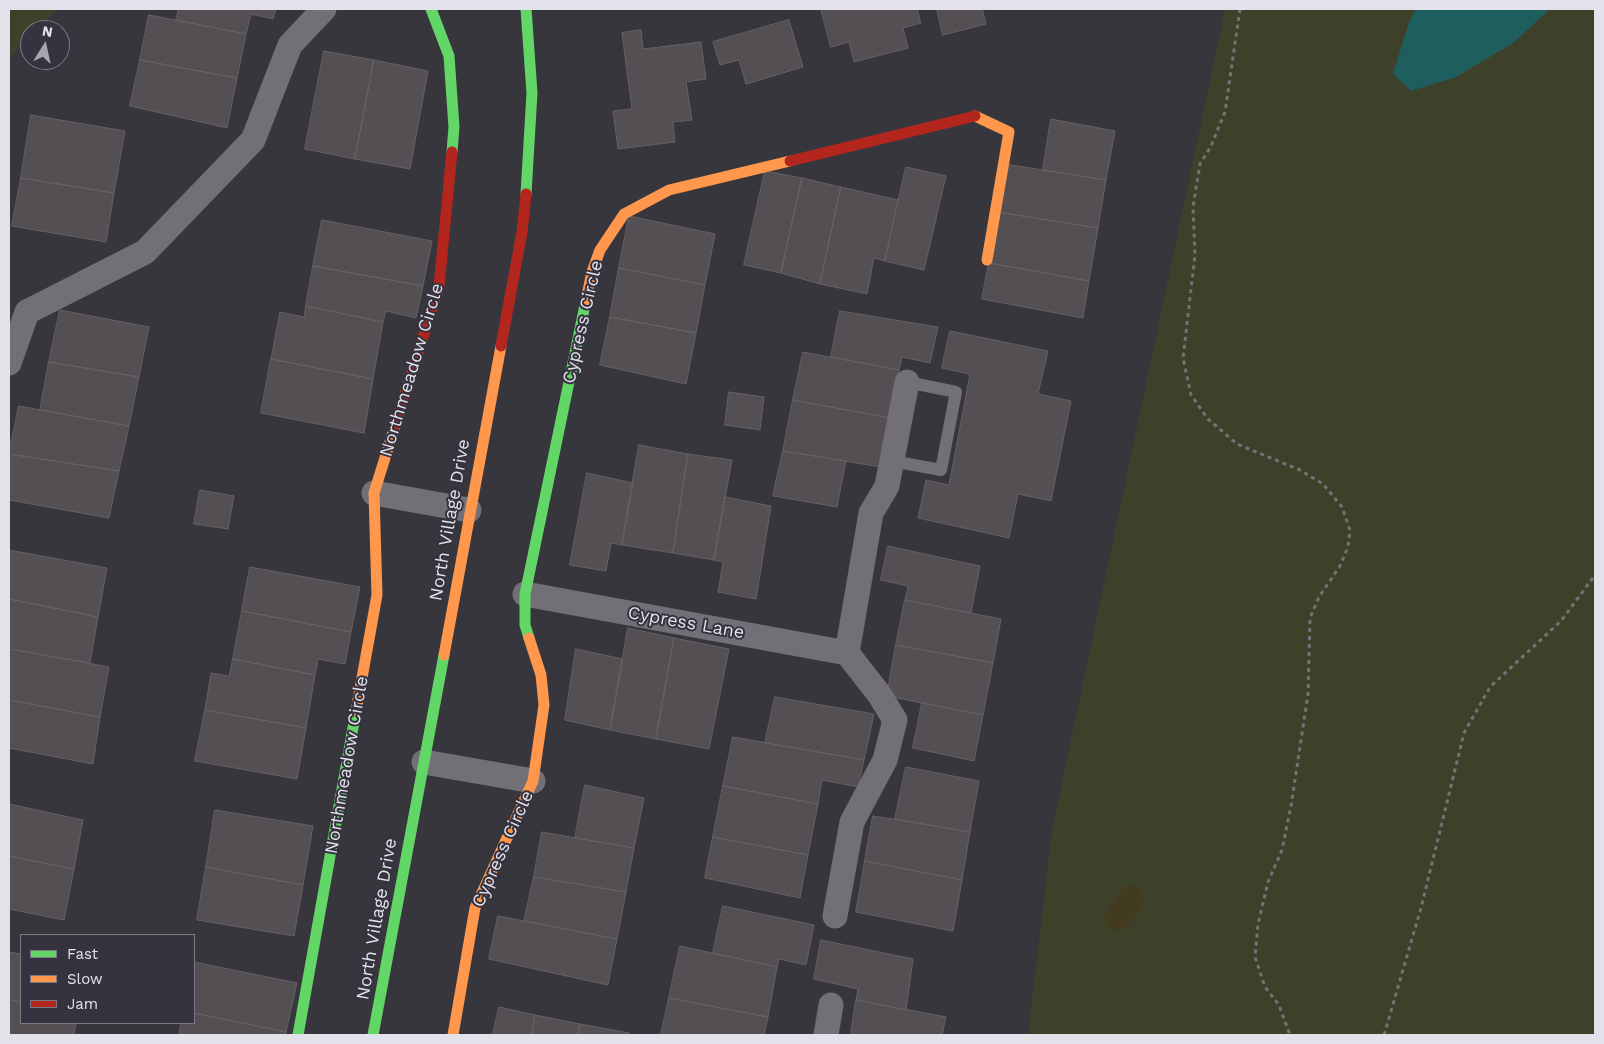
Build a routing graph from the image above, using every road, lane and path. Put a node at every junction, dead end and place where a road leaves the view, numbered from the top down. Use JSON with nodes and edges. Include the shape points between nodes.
{"nodes":[{"id":1,"x":324,"y":9,"type":"edge"},
{"id":2,"x":431,"y":9,"type":"edge"},
{"id":3,"x":526,"y":9,"type":"edge"},
{"id":4,"x":1240,"y":9,"type":"edge"},
{"id":5,"x":987,"y":260,"type":"dead end"},
{"id":6,"x":9,"y":363,"type":"edge"},
{"id":7,"x":907,"y":382,"type":"joint"},
{"id":8,"x":892,"y":461,"type":"junction"},
{"id":9,"x":374,"y":493,"type":"junction"},
{"id":10,"x":469,"y":510,"type":"junction"},
{"id":11,"x":1595,"y":575,"type":"edge"},
{"id":12,"x":525,"y":594,"type":"junction"},
{"id":13,"x":847,"y":653,"type":"junction"},
{"id":14,"x":424,"y":762,"type":"junction"},
{"id":15,"x":533,"y":782,"type":"junction"},
{"id":16,"x":835,"y":916,"type":"dead end"},
{"id":17,"x":831,"y":1005,"type":"dead end"},
{"id":18,"x":298,"y":1035,"type":"edge"},
{"id":19,"x":373,"y":1035,"type":"edge"},
{"id":20,"x":453,"y":1035,"type":"edge"},
{"id":21,"x":826,"y":1035,"type":"edge"},
{"id":22,"x":1290,"y":1035,"type":"edge"},
{"id":23,"x":1384,"y":1035,"type":"edge"}],
"edges":[{"from":1,"to":6,"type":"street","via":[[290,45],[253,140],[145,252],[27,312]]},
{"from":2,"to":9,"type":"street","name":"Northmeadow Circle","via":[[449,56],[454,127],[439,286]]},
{"from":3,"to":10,"type":"street","name":"North Village Drive","via":[[532,93],[531,158],[522,232]]},
{"from":4,"to":22,"type":"path","via":[[1225,112],[1200,164],[1193,207],[1195,255],[1182,358],[1191,395],[1208,419],[1237,444],[1300,470],[1324,484],[1342,507],[1350,530],[1348,548],[1340,566],[1319,597],[1310,618],[1308,694],[1291,806],[1282,850],[1268,882],[1258,924],[1256,957],[1265,987],[1279,1005]]},
{"from":5,"to":12,"type":"street","name":"Cypress Circle","via":[[1009,132],[977,116],[669,190],[624,214],[600,250],[592,272]]},
{"from":7,"to":8,"type":"street"},
{"from":7,"to":8,"type":"lane","via":[[956,392],[942,470]]},
{"from":8,"to":13,"type":"street","via":[[887,486],[871,513]]},
{"from":9,"to":10,"type":"street"},
{"from":9,"to":18,"type":"street","name":"Northmeadow Circle","via":[[377,595]]},
{"from":10,"to":14,"type":"street","name":"North Village Drive"},
{"from":11,"to":23,"type":"path","via":[[1561,620],[1490,687],[1464,734],[1421,908]]},
{"from":12,"to":13,"type":"street","name":"Cypress Lane"},
{"from":12,"to":15,"type":"street","name":"Cypress Circle","via":[[525,625],[541,675],[544,705]]},
{"from":13,"to":16,"type":"street","via":[[895,720],[885,760],[852,822]]},
{"from":14,"to":15,"type":"street","name":"Cypress Circle"},
{"from":14,"to":19,"type":"street","name":"North Village Drive"},
{"from":15,"to":20,"type":"street","name":"Cypress Circle","via":[[475,908]]},
{"from":17,"to":21,"type":"street"}]}
